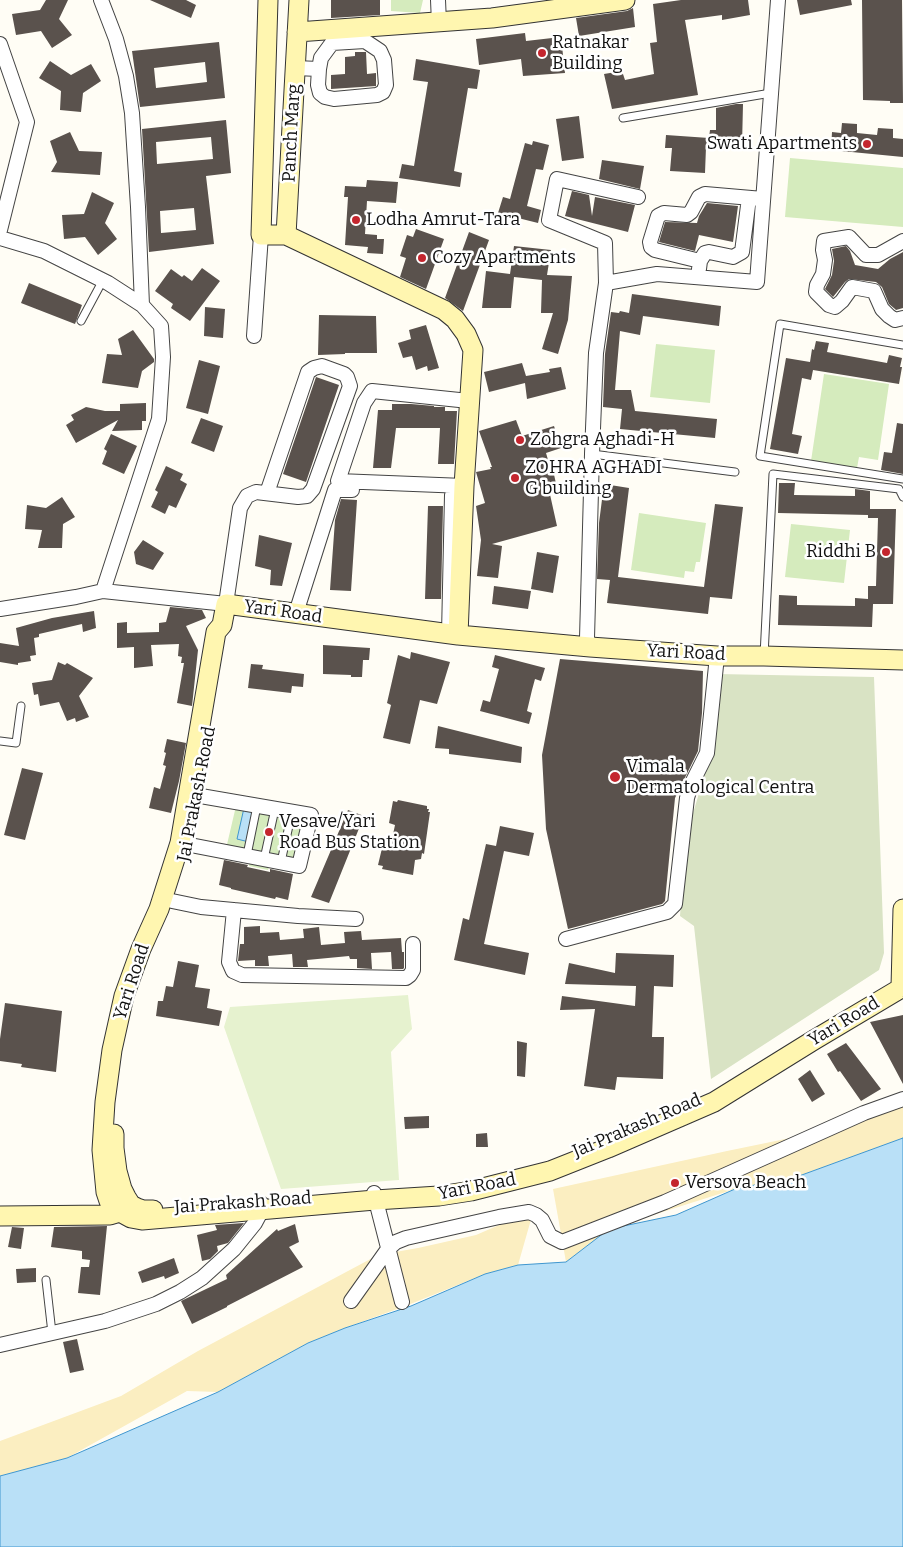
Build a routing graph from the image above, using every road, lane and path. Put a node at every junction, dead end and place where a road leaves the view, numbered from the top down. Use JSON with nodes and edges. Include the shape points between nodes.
{"nodes":[{"id":1,"x":101,"y":0,"type":"edge"},
{"id":2,"x":268,"y":0,"type":"edge"},
{"id":3,"x":299,"y":0,"type":"edge"},
{"id":4,"x":438,"y":0,"type":"edge"},
{"id":5,"x":625,"y":0,"type":"edge"},
{"id":6,"x":778,"y":0,"type":"edge"},
{"id":7,"x":591,"y":2,"type":"edge"},
{"id":8,"x":555,"y":5,"type":"edge"},
{"id":9,"x":438,"y":23,"type":"junction"},
{"id":10,"x":297,"y":32,"type":"junction"},
{"id":11,"x":0,"y":44,"type":"edge"},
{"id":12,"x":295,"y":68,"type":"junction"},
{"id":13,"x":319,"y":69,"type":"junction"},
{"id":14,"x":771,"y":93,"type":"junction"},
{"id":15,"x":623,"y":118,"type":"dead end"},
{"id":16,"x":638,"y":197,"type":"dead end"},
{"id":17,"x":756,"y":199,"type":"junction"},
{"id":18,"x":0,"y":230,"type":"edge"},
{"id":19,"x":260,"y":235,"type":"junction"},
{"id":20,"x":286,"y":235,"type":"junction"},
{"id":21,"x":0,"y":238,"type":"edge"},
{"id":22,"x":903,"y":241,"type":"edge"},
{"id":23,"x":742,"y":252,"type":"junction"},
{"id":24,"x":759,"y":255,"type":"junction"},
{"id":25,"x":700,"y":261,"type":"junction"},
{"id":26,"x":697,"y":277,"type":"junction"},
{"id":27,"x":103,"y":280,"type":"junction"},
{"id":28,"x":606,"y":283,"type":"junction"},
{"id":29,"x":142,"y":305,"type":"junction"},
{"id":30,"x":903,"y":318,"type":"edge"},
{"id":31,"x":80,"y":321,"type":"dead end"},
{"id":32,"x":254,"y":336,"type":"dead end"},
{"id":33,"x":903,"y":345,"type":"edge"},
{"id":34,"x":469,"y":401,"type":"junction"},
{"id":35,"x":592,"y":454,"type":"junction"},
{"id":36,"x":735,"y":472,"type":"dead end"},
{"id":37,"x":903,"y":479,"type":"edge"},
{"id":38,"x":459,"y":492,"type":"junction"},
{"id":39,"x":267,"y":493,"type":"junction"},
{"id":40,"x":903,"y":497,"type":"edge"},
{"id":41,"x":103,"y":591,"type":"junction"},
{"id":42,"x":226,"y":604,"type":"junction"},
{"id":43,"x":0,"y":609,"type":"edge"},
{"id":44,"x":296,"y":613,"type":"junction"},
{"id":45,"x":222,"y":625,"type":"joint"},
{"id":46,"x":453,"y":634,"type":"junction"},
{"id":47,"x":590,"y":647,"type":"junction"},
{"id":48,"x":717,"y":656,"type":"junction"},
{"id":49,"x":764,"y":656,"type":"junction"},
{"id":50,"x":903,"y":660,"type":"edge"},
{"id":51,"x":21,"y":706,"type":"dead end"},
{"id":52,"x":0,"y":741,"type":"edge"},
{"id":53,"x":194,"y":795,"type":"junction"},
{"id":54,"x":257,"y":806,"type":"junction"},
{"id":55,"x":275,"y":809,"type":"junction"},
{"id":56,"x":184,"y":844,"type":"junction"},
{"id":57,"x":246,"y":855,"type":"junction"},
{"id":58,"x":264,"y":859,"type":"junction"},
{"id":59,"x":172,"y":901,"type":"junction"},
{"id":60,"x":903,"y":908,"type":"edge"},
{"id":61,"x":234,"y":910,"type":"junction"},
{"id":62,"x":356,"y":918,"type":"dead end"},
{"id":63,"x":566,"y":939,"type":"dead end"},
{"id":64,"x":413,"y":944,"type":"dead end"},
{"id":65,"x":902,"y":981,"type":"edge"},
{"id":66,"x":903,"y":1099,"type":"edge"},
{"id":67,"x":375,"y":1196,"type":"junction"},
{"id":68,"x":262,"y":1206,"type":"junction"},
{"id":69,"x":125,"y":1209,"type":"junction"},
{"id":70,"x":0,"y":1216,"type":"edge"},
{"id":71,"x":388,"y":1249,"type":"junction"},
{"id":72,"x":46,"y":1280,"type":"dead end"},
{"id":73,"x":351,"y":1301,"type":"dead end"},
{"id":74,"x":402,"y":1302,"type":"dead end"},
{"id":75,"x":52,"y":1333,"type":"junction"},
{"id":76,"x":0,"y":1345,"type":"edge"}],
"edges":[{"from":1,"to":29,"type":"street","via":[[116,39],[132,113]]},
{"from":2,"to":19,"type":"street"},
{"from":3,"to":10,"type":"street","name":"Panch Marg"},
{"from":4,"to":9,"type":"street"},
{"from":5,"to":7,"type":"street"},
{"from":6,"to":14,"type":"street"},
{"from":7,"to":8,"type":"street"},
{"from":8,"to":9,"type":"street","via":[[492,18]]},
{"from":9,"to":10,"type":"street"},
{"from":10,"to":12,"type":"street","name":"Panch Marg"},
{"from":11,"to":18,"type":"street","via":[[27,122]]},
{"from":12,"to":13,"type":"street"},
{"from":12,"to":20,"type":"street","name":"Panch Marg"},
{"from":13,"to":13,"type":"street","via":[[321,58],[332,43],[366,41],[380,51],[386,86],[377,95],[325,97],[318,86]]},
{"from":14,"to":15,"type":"lane"},
{"from":14,"to":17,"type":"street"},
{"from":16,"to":28,"type":"street","via":[[557,179],[549,220],[605,243]]},
{"from":17,"to":23,"type":"street"},
{"from":17,"to":24,"type":"street"},
{"from":17,"to":25,"type":"street","via":[[705,194],[699,197],[687,215],[664,213],[658,216],[651,247]]},
{"from":19,"to":20,"type":"street"},
{"from":19,"to":32,"type":"street"},
{"from":20,"to":34,"type":"street","via":[[444,310],[455,319],[473,350]]},
{"from":21,"to":27,"type":"street","via":[[44,251]]},
{"from":22,"to":30,"type":"street","via":[[878,255],[866,255],[849,237],[824,240],[823,274],[816,292],[829,306],[835,307],[852,287],[874,291],[889,316],[895,320]]},
{"from":23,"to":24,"type":"street"},
{"from":23,"to":25,"type":"street","via":[[733,257],[709,252]]},
{"from":24,"to":26,"type":"street","via":[[757,282]]},
{"from":25,"to":26,"type":"street"},
{"from":26,"to":28,"type":"street","via":[[656,274]]},
{"from":27,"to":29,"type":"street"},
{"from":27,"to":31,"type":"lane"},
{"from":28,"to":35,"type":"street","via":[[596,353]]},
{"from":29,"to":41,"type":"street","via":[[161,326],[163,357],[159,419]]},
{"from":33,"to":37,"type":"lane","via":[[780,324],[760,456]]},
{"from":34,"to":38,"type":"street"},
{"from":34,"to":38,"type":"street","via":[[372,391],[364,403],[338,481]]},
{"from":35,"to":36,"type":"lane"},
{"from":35,"to":47,"type":"street","via":[[587,638]]},
{"from":38,"to":44,"type":"street","via":[[335,490]]},
{"from":38,"to":46,"type":"street"},
{"from":39,"to":39,"type":"street","via":[[298,497],[307,496],[313,489],[350,386],[344,374],[322,366],[308,372]]},
{"from":39,"to":42,"type":"street","via":[[256,492],[247,496],[240,508]]},
{"from":40,"to":49,"type":"lane","via":[[899,490],[773,474]]},
{"from":41,"to":42,"type":"street"},
{"from":41,"to":43,"type":"street"},
{"from":42,"to":44,"type":"street","name":"Yari Road"},
{"from":42,"to":45,"type":"street","name":"Yari Road"},
{"from":44,"to":46,"type":"street","name":"Yari Road"},
{"from":45,"to":53,"type":"street","name":"Jai Prakash Road","via":[[225,633]]},
{"from":46,"to":47,"type":"street","name":"Yari Road"},
{"from":47,"to":48,"type":"street","name":"Yari Road"},
{"from":48,"to":49,"type":"street","name":"Yari Road"},
{"from":48,"to":63,"type":"street","via":[[707,754],[687,798],[675,904],[667,912]]},
{"from":49,"to":50,"type":"street","name":"Yari Road"},
{"from":51,"to":52,"type":"lane","via":[[16,743]]},
{"from":53,"to":54,"type":"street"},
{"from":53,"to":56,"type":"street","name":"Jai Prakash Road"},
{"from":54,"to":55,"type":"street"},
{"from":54,"to":57,"type":"lane"},
{"from":55,"to":58,"type":"lane"},
{"from":55,"to":58,"type":"street","via":[[311,815],[300,866]]},
{"from":56,"to":57,"type":"street"},
{"from":56,"to":59,"type":"street","name":"Jai Prakash Road"},
{"from":56,"to":69,"type":"street","name":"Yari Road","via":[[124,996],[112,1050],[102,1150],[109,1201]]},
{"from":57,"to":58,"type":"street"},
{"from":59,"to":61,"type":"street"},
{"from":59,"to":69,"type":"street","name":"Jai Prakash Road","via":[[139,981],[120,1060],[114,1148]]},
{"from":60,"to":65,"type":"street"},
{"from":61,"to":62,"type":"street"},
{"from":61,"to":64,"type":"street","via":[[229,962],[233,971],[242,975],[406,978],[413,970]]},
{"from":65,"to":67,"type":"street","name":"Jai Prakash Road","via":[[845,1010],[711,1094],[549,1163],[455,1186]]},
{"from":66,"to":71,"type":"street","via":[[864,1113],[665,1202],[562,1242],[550,1236],[542,1220],[529,1212],[406,1238]]},
{"from":67,"to":68,"type":"street","name":"Jai Prakash Road"},
{"from":67,"to":71,"type":"street"},
{"from":68,"to":69,"type":"street","name":"Jai Prakash Road"},
{"from":68,"to":75,"type":"street","via":[[248,1233],[234,1249],[202,1278],[180,1292],[156,1304],[104,1321]]},
{"from":69,"to":70,"type":"street","via":[[110,1215]]},
{"from":71,"to":73,"type":"street"},
{"from":71,"to":74,"type":"street"},
{"from":72,"to":75,"type":"lane"},
{"from":75,"to":76,"type":"street"}]}
